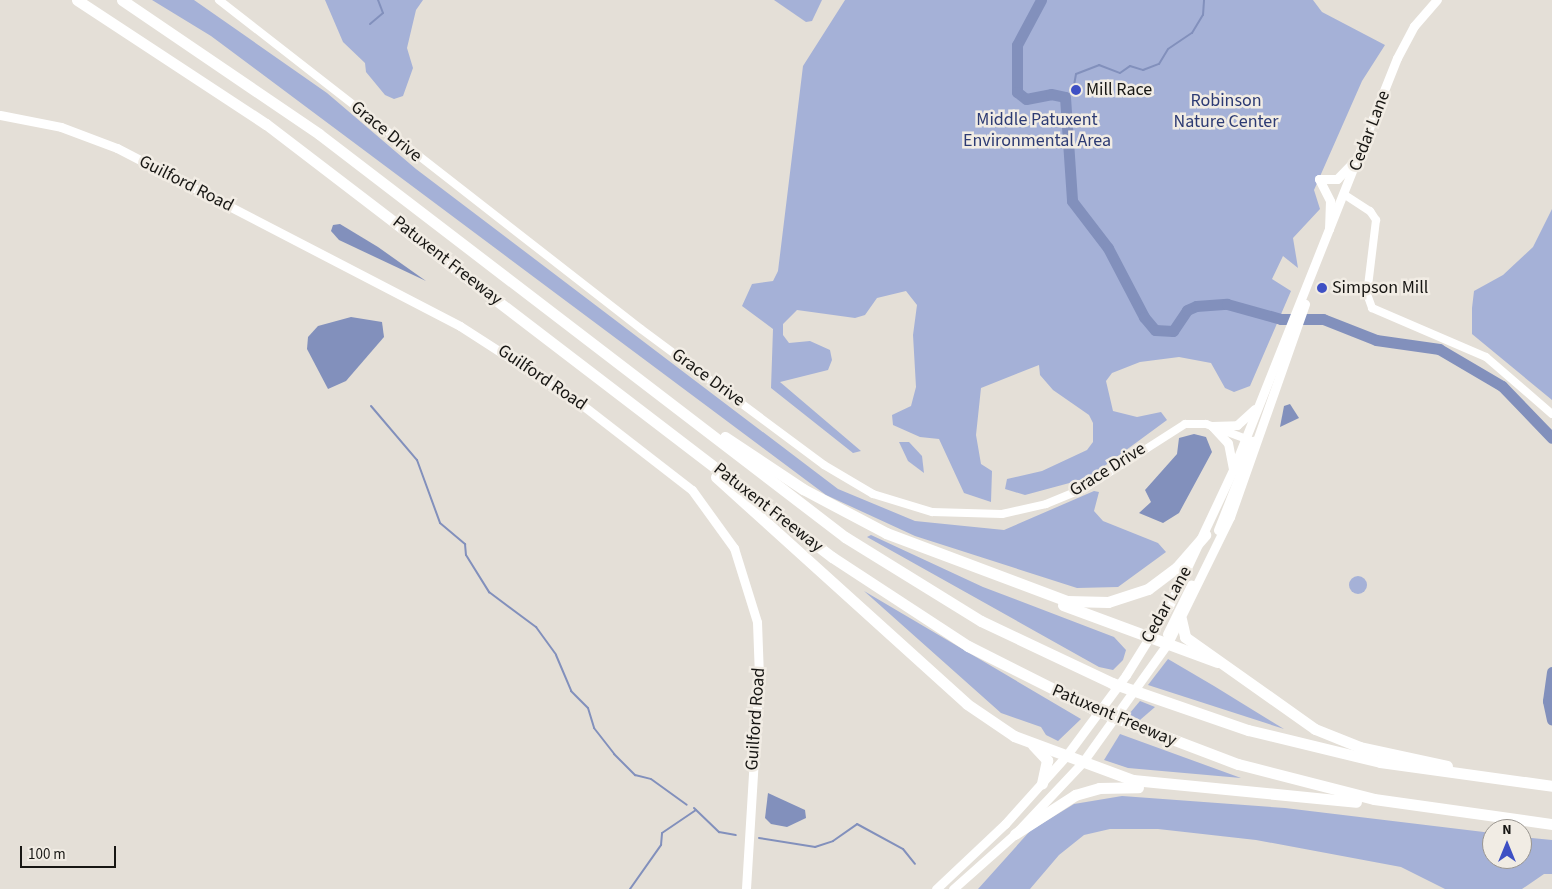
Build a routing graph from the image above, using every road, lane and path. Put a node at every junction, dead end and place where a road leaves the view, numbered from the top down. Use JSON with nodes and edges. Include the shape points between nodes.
{"nodes":[{"id":1,"x":76,"y":0,"type":"edge"},
{"id":2,"x":122,"y":0,"type":"edge"},
{"id":3,"x":220,"y":0,"type":"edge"},
{"id":4,"x":1437,"y":0,"type":"edge"},
{"id":5,"x":0,"y":115,"type":"edge"},
{"id":6,"x":1360,"y":154,"type":"junction"},
{"id":7,"x":1345,"y":196,"type":"junction"},
{"id":8,"x":1328,"y":239,"type":"junction"},
{"id":9,"x":1316,"y":269,"type":"junction"},
{"id":10,"x":544,"y":306,"type":"junction"},
{"id":11,"x":628,"y":400,"type":"junction"},
{"id":12,"x":1258,"y":405,"type":"junction"},
{"id":13,"x":1552,"y":414,"type":"edge"},
{"id":14,"x":1212,"y":426,"type":"junction"},
{"id":15,"x":1252,"y":441,"type":"junction"},
{"id":16,"x":1233,"y":470,"type":"junction"},
{"id":17,"x":1205,"y":535,"type":"junction"},
{"id":18,"x":1004,"y":580,"type":"junction"},
{"id":19,"x":1180,"y":619,"type":"junction"},
{"id":20,"x":1150,"y":637,"type":"junction"},
{"id":21,"x":1168,"y":644,"type":"junction"},
{"id":22,"x":1222,"y":663,"type":"junction"},
{"id":23,"x":1030,"y":742,"type":"junction"},
{"id":24,"x":1066,"y":756,"type":"junction"},
{"id":25,"x":1082,"y":763,"type":"junction"},
{"id":26,"x":1502,"y":780,"type":"junction"},
{"id":27,"x":1042,"y":783,"type":"junction"},
{"id":28,"x":1552,"y":786,"type":"edge"},
{"id":29,"x":1205,"y":787,"type":"junction"},
{"id":30,"x":1464,"y":814,"type":"junction"},
{"id":31,"x":1552,"y":824,"type":"edge"},
{"id":32,"x":1015,"y":834,"type":"junction"},
{"id":33,"x":746,"y":889,"type":"edge"},
{"id":34,"x":936,"y":889,"type":"edge"},
{"id":35,"x":953,"y":889,"type":"edge"}],
"edges":[{"from":1,"to":11,"type":"highway","name":"Patuxent Freeway","via":[[266,124]]},
{"from":2,"to":10,"type":"highway","name":"Patuxent Freeway","via":[[282,106]]},
{"from":3,"to":14,"type":"street","name":"Grace Drive","via":[[633,323],[824,465],[873,494],[948,514],[1021,510],[1085,488],[1175,427],[1193,422]]},
{"from":4,"to":6,"type":"main road","name":"Cedar Lane","via":[[1401,49]]},
{"from":5,"to":33,"type":"main road","name":"Guilford Road","via":[[61,127],[117,148],[460,326],[580,404],[692,490],[738,557],[758,622],[760,668]]},
{"from":6,"to":7,"type":"main road","name":"Cedar Lane"},
{"from":6,"to":8,"type":"main road","via":[[1337,179],[1319,179],[1330,201]]},
{"from":7,"to":8,"type":"main road","name":"Cedar Lane"},
{"from":7,"to":13,"type":"street","via":[[1370,211],[1376,220],[1368,294],[1372,308],[1480,353],[1514,376]]},
{"from":8,"to":9,"type":"main road","name":"Cedar Lane"},
{"from":9,"to":12,"type":"main road","name":"Cedar Lane"},
{"from":9,"to":15,"type":"main road","name":"Cedar Lane","via":[[1295,338]]},
{"from":10,"to":18,"type":"highway","via":[[802,489],[886,533]]},
{"from":10,"to":26,"type":"highway","name":"Patuxent Freeway","via":[[889,566],[981,621],[1144,696],[1308,746]]},
{"from":11,"to":23,"type":"highway","via":[[967,704],[997,726]]},
{"from":11,"to":30,"type":"highway","name":"Patuxent Freeway","via":[[832,557],[912,612],[1003,665],[1126,723],[1300,782]]},
{"from":12,"to":14,"type":"main road","via":[[1237,425]]},
{"from":12,"to":15,"type":"main road","name":"Cedar Lane"},
{"from":14,"to":15,"type":"street","name":"Grace Drive"},
{"from":14,"to":16,"type":"main road","via":[[1228,443]]},
{"from":15,"to":16,"type":"main road","name":"Cedar Lane"},
{"from":15,"to":19,"type":"main road","name":"Cedar Lane","via":[[1216,548]]},
{"from":15,"to":21,"type":"main road","via":[[1211,546],[1169,629]]},
{"from":16,"to":17,"type":"main road","name":"Cedar Lane"},
{"from":17,"to":18,"type":"highway","via":[[1168,575],[1121,599],[1067,601]]},
{"from":17,"to":20,"type":"main road","name":"Cedar Lane"},
{"from":18,"to":20,"type":"highway"},
{"from":19,"to":21,"type":"main road","name":"Cedar Lane"},
{"from":19,"to":22,"type":"highway","via":[[1183,635]]},
{"from":20,"to":21,"type":"highway"},
{"from":20,"to":24,"type":"main road","name":"Cedar Lane"},
{"from":21,"to":22,"type":"highway"},
{"from":21,"to":25,"type":"main road","name":"Cedar Lane"},
{"from":22,"to":26,"type":"highway","via":[[1285,711],[1340,740]]},
{"from":23,"to":24,"type":"highway"},
{"from":23,"to":27,"type":"highway","via":[[1047,760]]},
{"from":24,"to":25,"type":"highway"},
{"from":24,"to":27,"type":"main road","name":"Cedar Lane"},
{"from":25,"to":29,"type":"highway","via":[[1133,780]]},
{"from":25,"to":32,"type":"main road","name":"Cedar Lane"},
{"from":26,"to":28,"type":"highway","name":"Patuxent Freeway"},
{"from":27,"to":34,"type":"main road","name":"Cedar Lane"},
{"from":29,"to":30,"type":"highway"},
{"from":29,"to":32,"type":"highway","via":[[1093,789],[1048,809]]},
{"from":30,"to":31,"type":"highway","name":"Patuxent Freeway"},
{"from":32,"to":35,"type":"main road","name":"Cedar Lane"}]}
